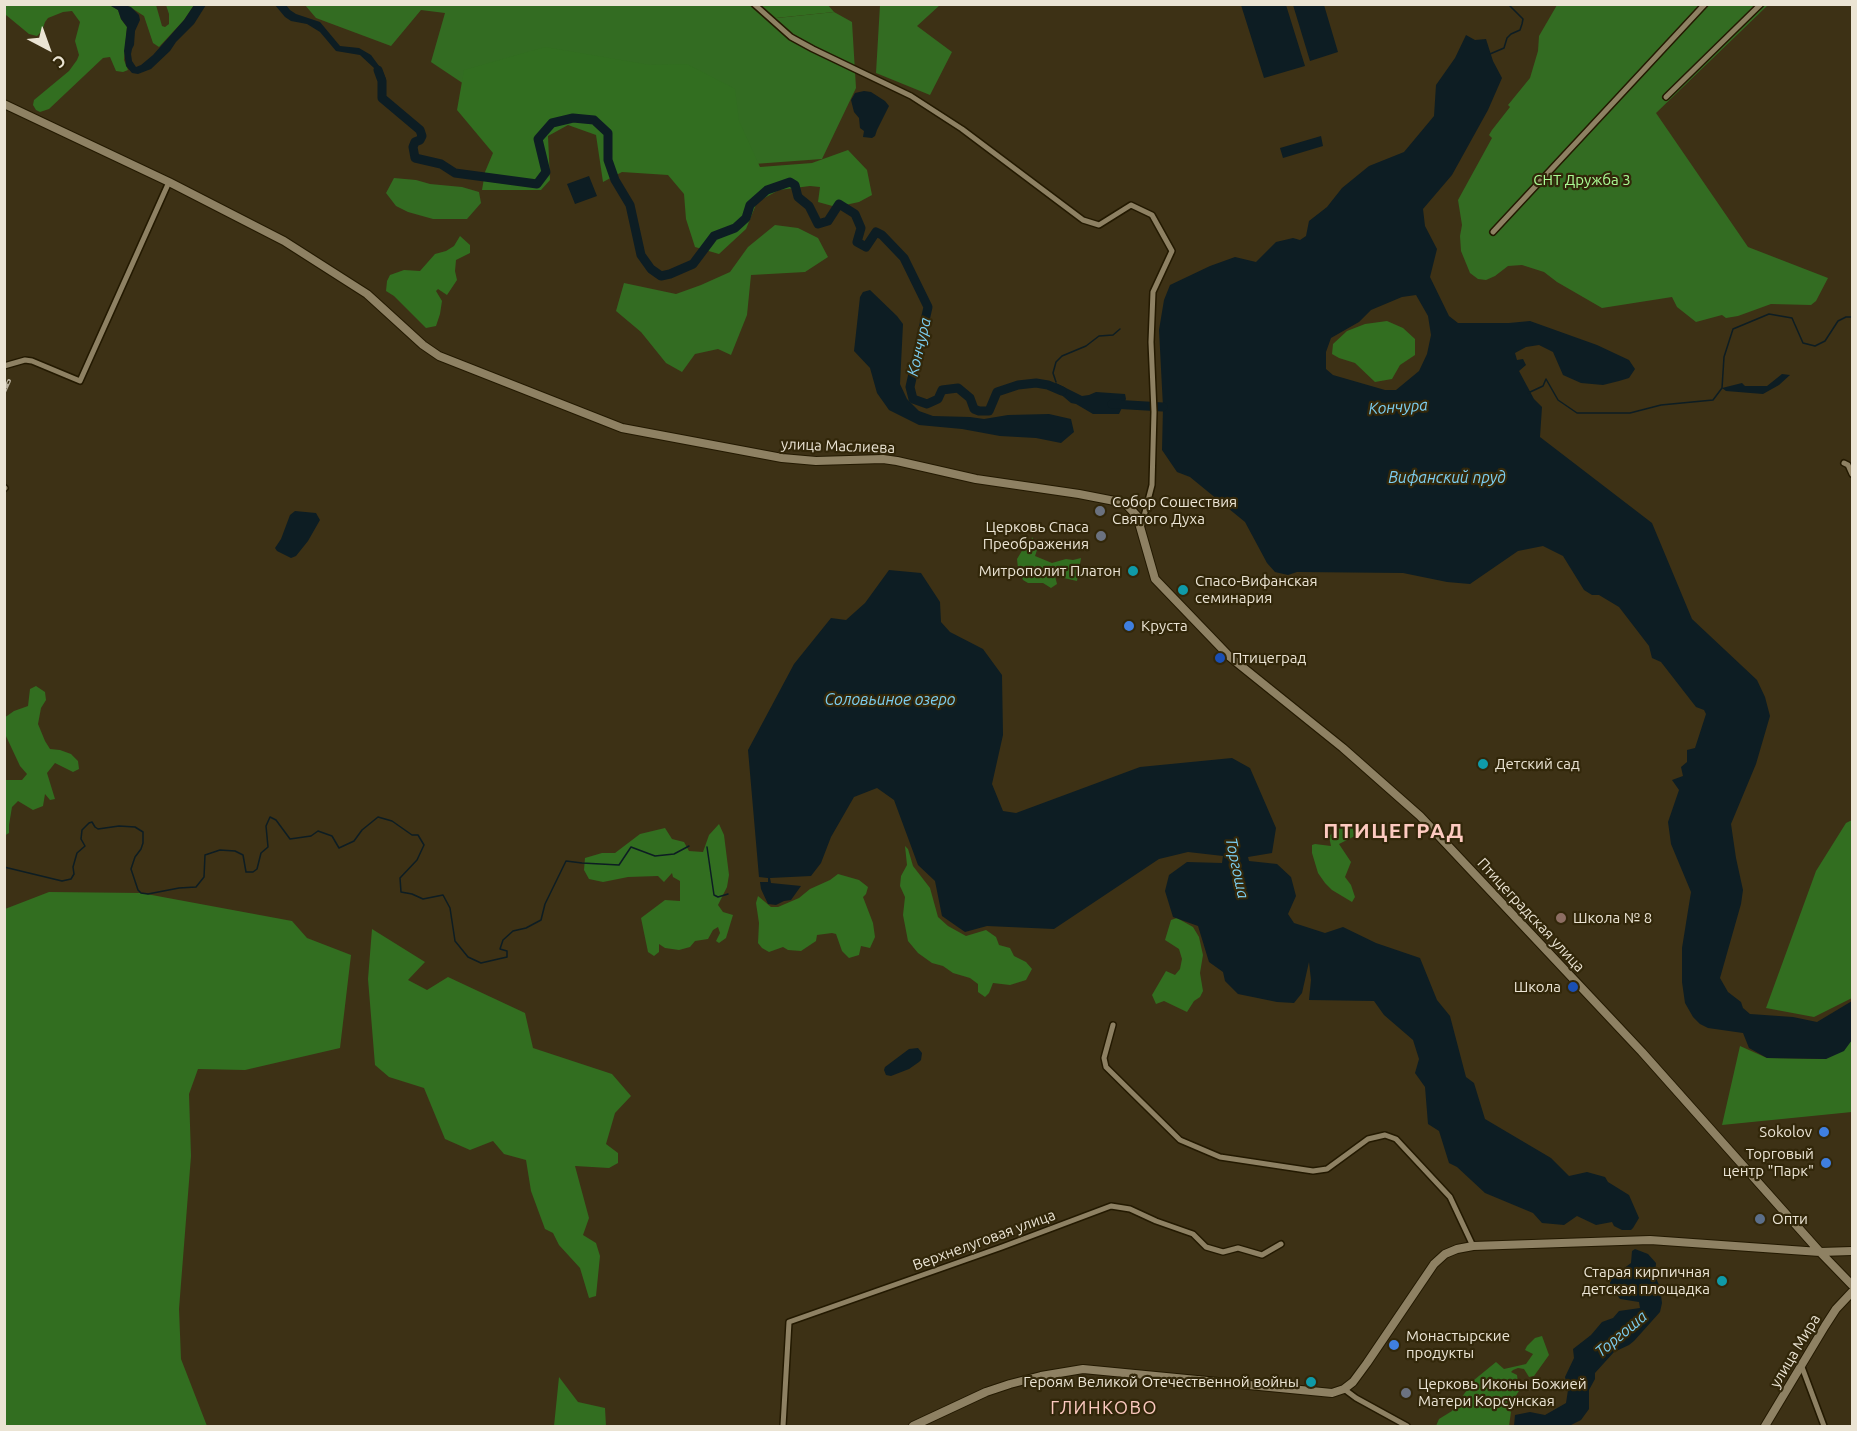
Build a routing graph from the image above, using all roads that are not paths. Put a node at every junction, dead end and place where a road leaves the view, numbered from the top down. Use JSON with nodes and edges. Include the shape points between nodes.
{"nodes":[{"id":1,"x":754,"y":4,"type":"edge"},
{"id":2,"x":1706,"y":4,"type":"edge"},
{"id":3,"x":1761,"y":4,"type":"edge"},
{"id":4,"x":1666,"y":97,"type":"dead end"},
{"id":5,"x":4,"y":104,"type":"edge"},
{"id":6,"x":169,"y":182,"type":"junction"},
{"id":7,"x":1493,"y":232,"type":"dead end"},
{"id":8,"x":4,"y":366,"type":"edge"},
{"id":9,"x":1844,"y":463,"type":"dead end"},
{"id":10,"x":1852,"y":474,"type":"edge"},
{"id":11,"x":1125,"y":503,"type":"joint"},
{"id":12,"x":1141,"y":529,"type":"junction"},
{"id":13,"x":1113,"y":1025,"type":"dead end"},
{"id":14,"x":1281,"y":1244,"type":"dead end"},
{"id":15,"x":1473,"y":1246,"type":"junction"},
{"id":16,"x":1852,"y":1251,"type":"edge"},
{"id":17,"x":1820,"y":1252,"type":"junction"},
{"id":18,"x":1852,"y":1285,"type":"edge"},
{"id":19,"x":1851,"y":1297,"type":"edge"},
{"id":20,"x":1802,"y":1367,"type":"junction"},
{"id":21,"x":1344,"y":1389,"type":"junction"},
{"id":22,"x":783,"y":1426,"type":"edge"},
{"id":23,"x":914,"y":1426,"type":"edge"},
{"id":24,"x":1407,"y":1426,"type":"edge"},
{"id":25,"x":1765,"y":1426,"type":"edge"},
{"id":26,"x":1824,"y":1426,"type":"edge"}],
"edges":[{"from":1,"to":12,"type":"street","via":[[791,37],[911,96],[945,118],[1083,220],[1099,225],[1131,205],[1152,215],[1172,251],[1153,292],[1152,485]]},
{"from":2,"to":7,"type":"street"},
{"from":3,"to":4,"type":"street"},
{"from":5,"to":6,"type":"street","name":"улица Маслиева"},
{"from":6,"to":8,"type":"street","via":[[80,381],[32,361]]},
{"from":6,"to":11,"type":"street","name":"улица Маслиева","via":[[269,232],[348,281],[439,356],[622,428],[783,458],[897,461],[976,479]]},
{"from":9,"to":10,"type":"street"},
{"from":11,"to":12,"type":"street","name":"Птицеградская улица","via":[[1137,516]]},
{"from":12,"to":17,"type":"street","name":"Птицеградская улица","via":[[1155,579],[1230,657],[1420,816],[1642,1052]]},
{"from":13,"to":15,"type":"street","via":[[1104,1058],[1106,1067],[1180,1140],[1220,1157],[1313,1170],[1327,1169],[1368,1139],[1385,1135],[1396,1139],[1450,1197]]},
{"from":14,"to":22,"type":"street","name":"Верхнелуговая улица","via":[[1262,1255],[1238,1248],[1223,1252],[1206,1247],[1193,1234],[1130,1209],[1111,1206],[789,1322]]},
{"from":15,"to":17,"type":"street","via":[[1650,1240]]},
{"from":15,"to":21,"type":"street","via":[[1452,1250],[1434,1264],[1367,1363]]},
{"from":16,"to":17,"type":"street"},
{"from":17,"to":18,"type":"street","name":"Птицеградская улица"},
{"from":19,"to":20,"type":"street","name":"улица Мира","via":[[1836,1309]]},
{"from":20,"to":25,"type":"street","name":"улица Мира"},
{"from":20,"to":26,"type":"street"},
{"from":21,"to":23,"type":"street","via":[[1332,1393],[1083,1369],[986,1392]]},
{"from":21,"to":24,"type":"street"}]}
